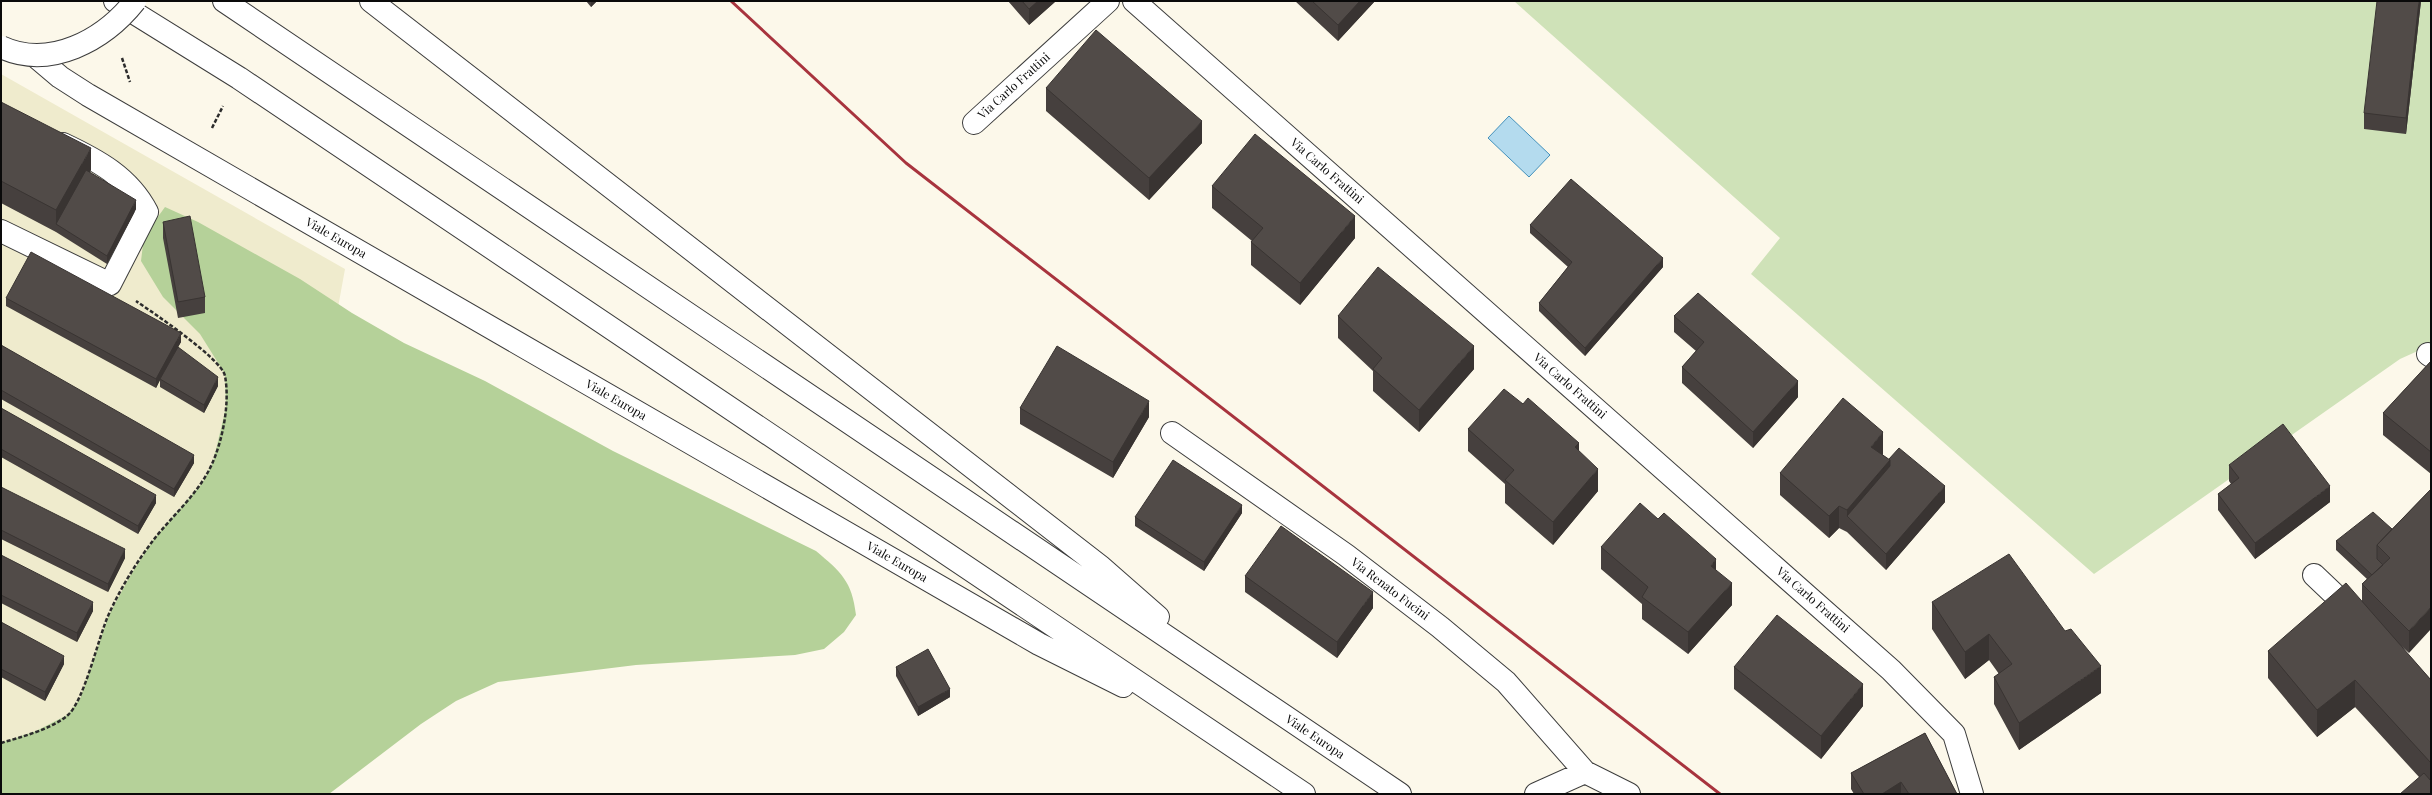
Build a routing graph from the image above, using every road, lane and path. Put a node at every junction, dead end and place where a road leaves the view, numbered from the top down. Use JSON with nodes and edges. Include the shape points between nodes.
{"nodes":[{"id":1,"x":115,"y":1,"type":"edge"},
{"id":2,"x":135,"y":1,"type":"edge"},
{"id":3,"x":224,"y":1,"type":"edge"},
{"id":4,"x":371,"y":1,"type":"edge"},
{"id":5,"x":1108,"y":1,"type":"edge"},
{"id":6,"x":1134,"y":1,"type":"edge"},
{"id":7,"x":1,"y":47,"type":"edge"},
{"id":8,"x":34,"y":55,"type":"junction"},
{"id":9,"x":224,"y":106,"type":"dead end"},
{"id":10,"x":974,"y":123,"type":"dead end"},
{"id":11,"x":206,"y":125,"type":"dead end"},
{"id":12,"x":45,"y":135,"type":"edge"},
{"id":13,"x":1,"y":231,"type":"edge"},
{"id":14,"x":110,"y":284,"type":"junction"},
{"id":15,"x":1172,"y":433,"type":"dead end"},
{"id":16,"x":2314,"y":575,"type":"dead end"},
{"id":17,"x":2370,"y":632,"type":"edge"},
{"id":18,"x":1230,"y":680,"type":"junction"},
{"id":19,"x":1208,"y":729,"type":"junction"},
{"id":20,"x":1,"y":743,"type":"edge"},
{"id":21,"x":1585,"y":772,"type":"junction"},
{"id":22,"x":1304,"y":794,"type":"edge"},
{"id":23,"x":1400,"y":794,"type":"edge"},
{"id":24,"x":1536,"y":794,"type":"edge"},
{"id":25,"x":1629,"y":794,"type":"edge"},
{"id":26,"x":1972,"y":794,"type":"edge"}],
"edges":[{"from":1,"to":19,"type":"street","name":"Viale Europa","via":[[246,82]]},
{"from":2,"to":8,"type":"street","bridge":true,"via":[[112,25],[93,39],[53,54]]},
{"from":3,"to":18,"type":"street","name":"Viale Europa"},
{"from":4,"to":18,"type":"street","name":"Viale Europa","via":[[1101,567]]},
{"from":5,"to":10,"type":"street","name":"Via Carlo Frattini"},
{"from":6,"to":26,"type":"street","name":"Via Carlo Frattini","via":[[1891,670],[1954,734]]},
{"from":7,"to":8,"type":"street","bridge":true},
{"from":8,"to":19,"type":"street","name":"Viale Europa","via":[[60,77],[88,95],[1039,644]]},
{"from":9,"to":11,"type":"path","via":[[212,128]]},
{"from":12,"to":14,"type":"street","via":[[108,168],[127,182],[147,212]]},
{"from":13,"to":14,"type":"street"},
{"from":14,"to":20,"type":"path","via":[[167,321],[205,352],[225,374],[226,407],[219,440],[204,482],[154,539],[109,615],[80,699],[68,715],[36,731]]},
{"from":15,"to":21,"type":"street","name":"Via Renato Fucini","via":[[1346,555],[1440,627],[1506,682]]},
{"from":16,"to":17,"type":"street"},
{"from":18,"to":23,"type":"street","name":"Viale Europa"},
{"from":19,"to":22,"type":"street","name":"Viale Europa"},
{"from":21,"to":24,"type":"street"},
{"from":21,"to":25,"type":"street"}]}
